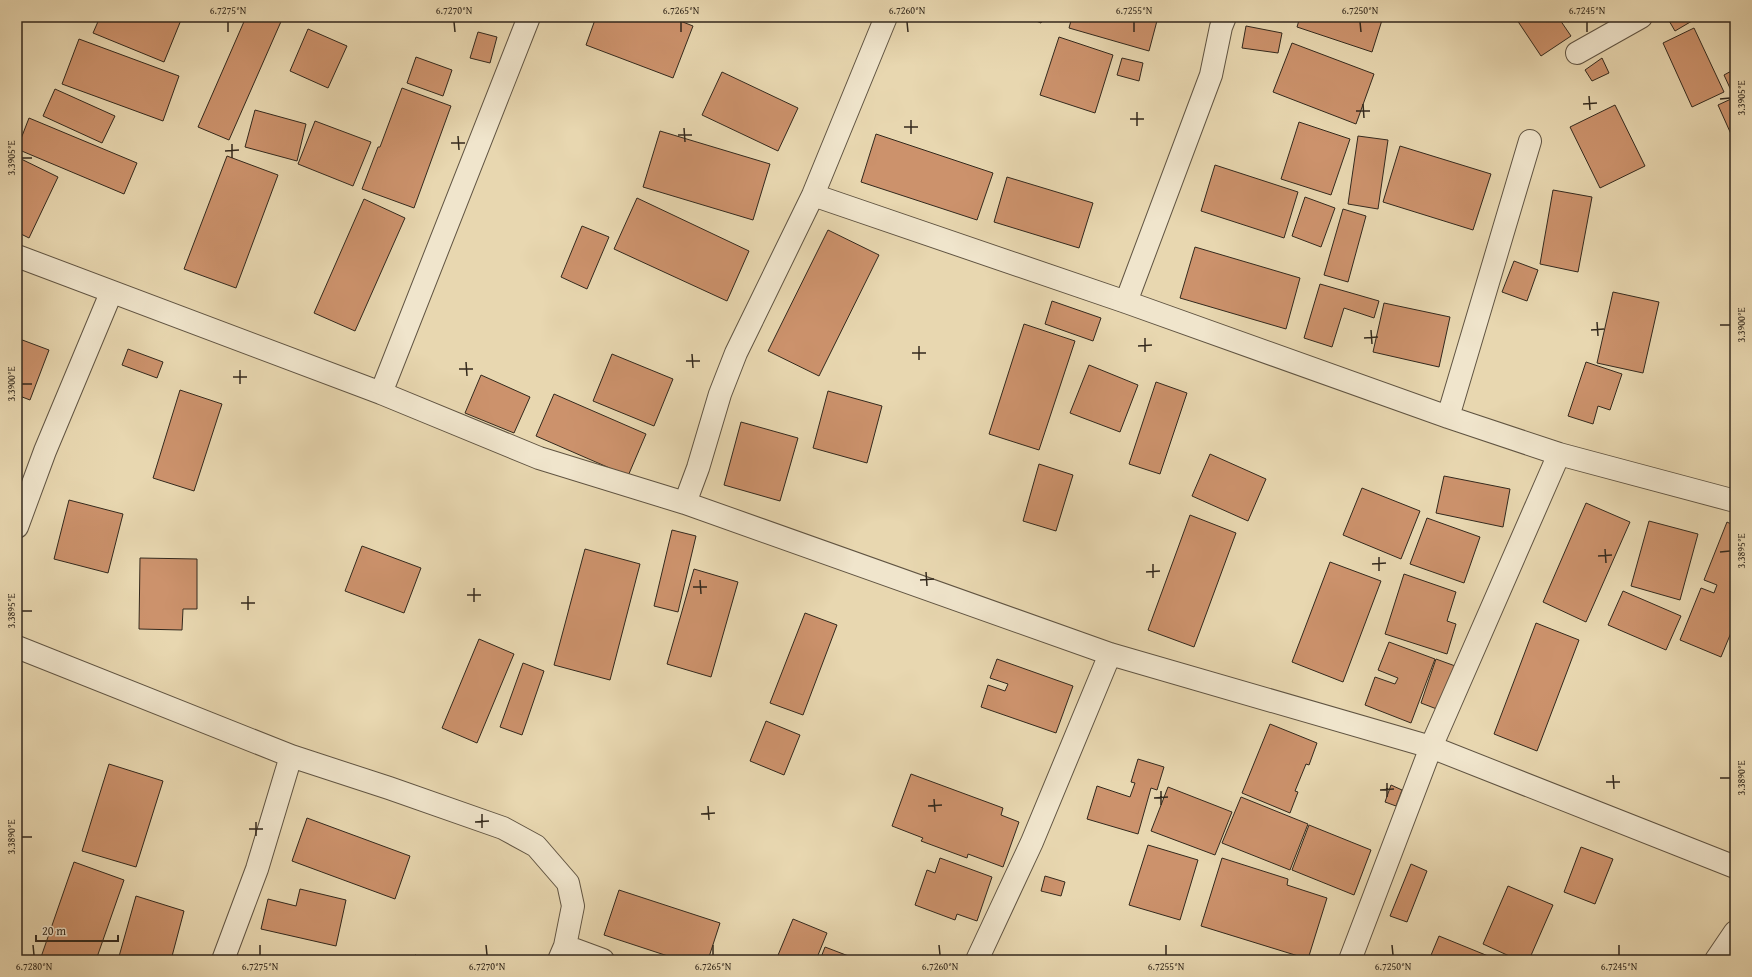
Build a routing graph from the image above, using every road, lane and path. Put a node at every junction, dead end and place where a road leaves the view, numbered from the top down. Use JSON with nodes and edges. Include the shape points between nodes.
{"nodes":[{"id":1,"x":529,"y":17,"type":"edge"},
{"id":2,"x":886,"y":17,"type":"edge"},
{"id":3,"x":1225,"y":17,"type":"edge"},
{"id":4,"x":1640,"y":17,"type":"edge"},
{"id":5,"x":1577,"y":53,"type":"dead end"},
{"id":6,"x":1530,"y":141,"type":"dead end"},
{"id":7,"x":813,"y":195,"type":"junction"},
{"id":8,"x":17,"y":256,"type":"edge"},
{"id":9,"x":111,"y":293,"type":"junction"},
{"id":10,"x":1126,"y":302,"type":"junction"},
{"id":11,"x":381,"y":393,"type":"junction"},
{"id":12,"x":1448,"y":417,"type":"junction"},
{"id":13,"x":1559,"y":454,"type":"junction"},
{"id":14,"x":1735,"y":501,"type":"edge"},
{"id":15,"x":685,"y":503,"type":"junction"},
{"id":16,"x":17,"y":527,"type":"edge"},
{"id":17,"x":17,"y":647,"type":"edge"},
{"id":18,"x":1110,"y":654,"type":"junction"},
{"id":19,"x":1431,"y":746,"type":"junction"},
{"id":20,"x":291,"y":756,"type":"junction"},
{"id":21,"x":1735,"y":867,"type":"edge"},
{"id":22,"x":1735,"y":932,"type":"edge"},
{"id":23,"x":562,"y":953,"type":"edge"},
{"id":24,"x":223,"y":960,"type":"edge"},
{"id":25,"x":603,"y":960,"type":"edge"},
{"id":26,"x":977,"y":960,"type":"edge"},
{"id":27,"x":1350,"y":960,"type":"edge"},
{"id":28,"x":1716,"y":960,"type":"edge"}],
"edges":[{"from":1,"to":11,"type":"street"},
{"from":2,"to":7,"type":"street"},
{"from":3,"to":10,"type":"street","via":[[1211,75]]},
{"from":4,"to":5,"type":"street"},
{"from":6,"to":12,"type":"street"},
{"from":7,"to":10,"type":"street"},
{"from":7,"to":15,"type":"street","via":[[736,353]]},
{"from":8,"to":9,"type":"street"},
{"from":9,"to":11,"type":"street"},
{"from":9,"to":16,"type":"street","via":[[45,451]]},
{"from":10,"to":12,"type":"street"},
{"from":11,"to":15,"type":"street","via":[[539,458]]},
{"from":12,"to":13,"type":"street"},
{"from":13,"to":14,"type":"street"},
{"from":13,"to":19,"type":"street"},
{"from":15,"to":18,"type":"street"},
{"from":17,"to":20,"type":"street"},
{"from":18,"to":19,"type":"street"},
{"from":18,"to":26,"type":"street","via":[[1032,842]]},
{"from":19,"to":21,"type":"street"},
{"from":19,"to":27,"type":"street"},
{"from":20,"to":23,"type":"street","via":[[496,826],[536,846],[568,883],[572,906]]},
{"from":20,"to":24,"type":"street","via":[[257,870]]},
{"from":22,"to":28,"type":"street"},
{"from":23,"to":25,"type":"street"}]}
